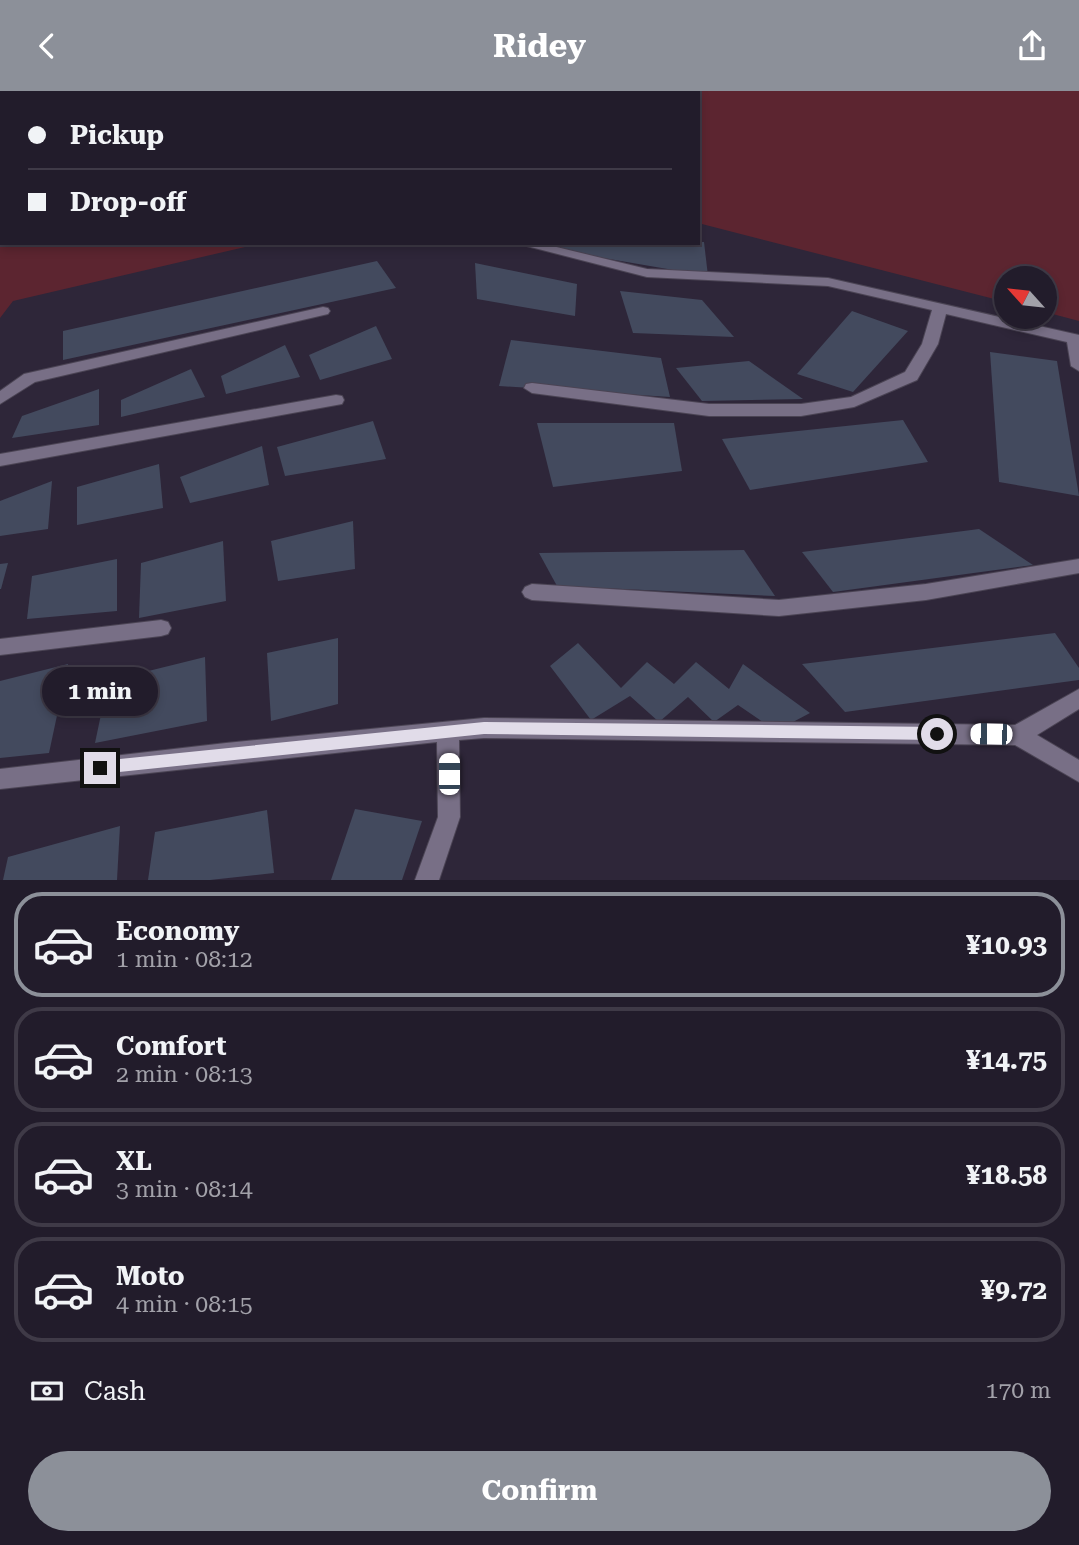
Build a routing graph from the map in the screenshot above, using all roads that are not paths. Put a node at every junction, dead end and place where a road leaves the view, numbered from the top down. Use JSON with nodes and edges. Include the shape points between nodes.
{"nodes":[{"id":1,"x":530,"y":245,"type":"edge"},
{"id":2,"x":940,"y":308,"type":"junction"},
{"id":3,"x":323,"y":311,"type":"dead end"},
{"id":4,"x":1077,"y":340,"type":"edge"},
{"id":5,"x":1079,"y":366,"type":"edge"},
{"id":6,"x":532,"y":388,"type":"dead end"},
{"id":7,"x":0,"y":399,"type":"edge"},
{"id":8,"x":335,"y":400,"type":"dead end"},
{"id":9,"x":0,"y":460,"type":"edge"},
{"id":10,"x":1079,"y":566,"type":"edge"},
{"id":11,"x":532,"y":592,"type":"dead end"},
{"id":12,"x":161,"y":628,"type":"dead end"},
{"id":13,"x":0,"y":647,"type":"edge"},
{"id":14,"x":1079,"y":698,"type":"edge"},
{"id":15,"x":449,"y":731,"type":"junction"},
{"id":16,"x":1018,"y":734,"type":"junction"},
{"id":17,"x":1079,"y":772,"type":"edge"},
{"id":18,"x":0,"y":779,"type":"edge"},
{"id":19,"x":427,"y":880,"type":"edge"}],
"edges":[{"from":1,"to":2,"type":"lane","via":[[647,274],[828,282]]},
{"from":2,"to":4,"type":"lane"},
{"from":2,"to":6,"type":"lane","via":[[930,344],[911,376],[854,402],[801,410],[709,410]]},
{"from":3,"to":7,"type":"lane","via":[[30,378]]},
{"from":4,"to":5,"type":"lane"},
{"from":8,"to":9,"type":"lane"},
{"from":10,"to":11,"type":"lane","via":[[926,592],[779,608]]},
{"from":12,"to":13,"type":"lane"},
{"from":14,"to":16,"type":"lane"},
{"from":15,"to":16,"type":"lane"},
{"from":15,"to":18,"type":"lane"},
{"from":15,"to":19,"type":"lane","via":[[449,817]]},
{"from":16,"to":17,"type":"lane"}]}
